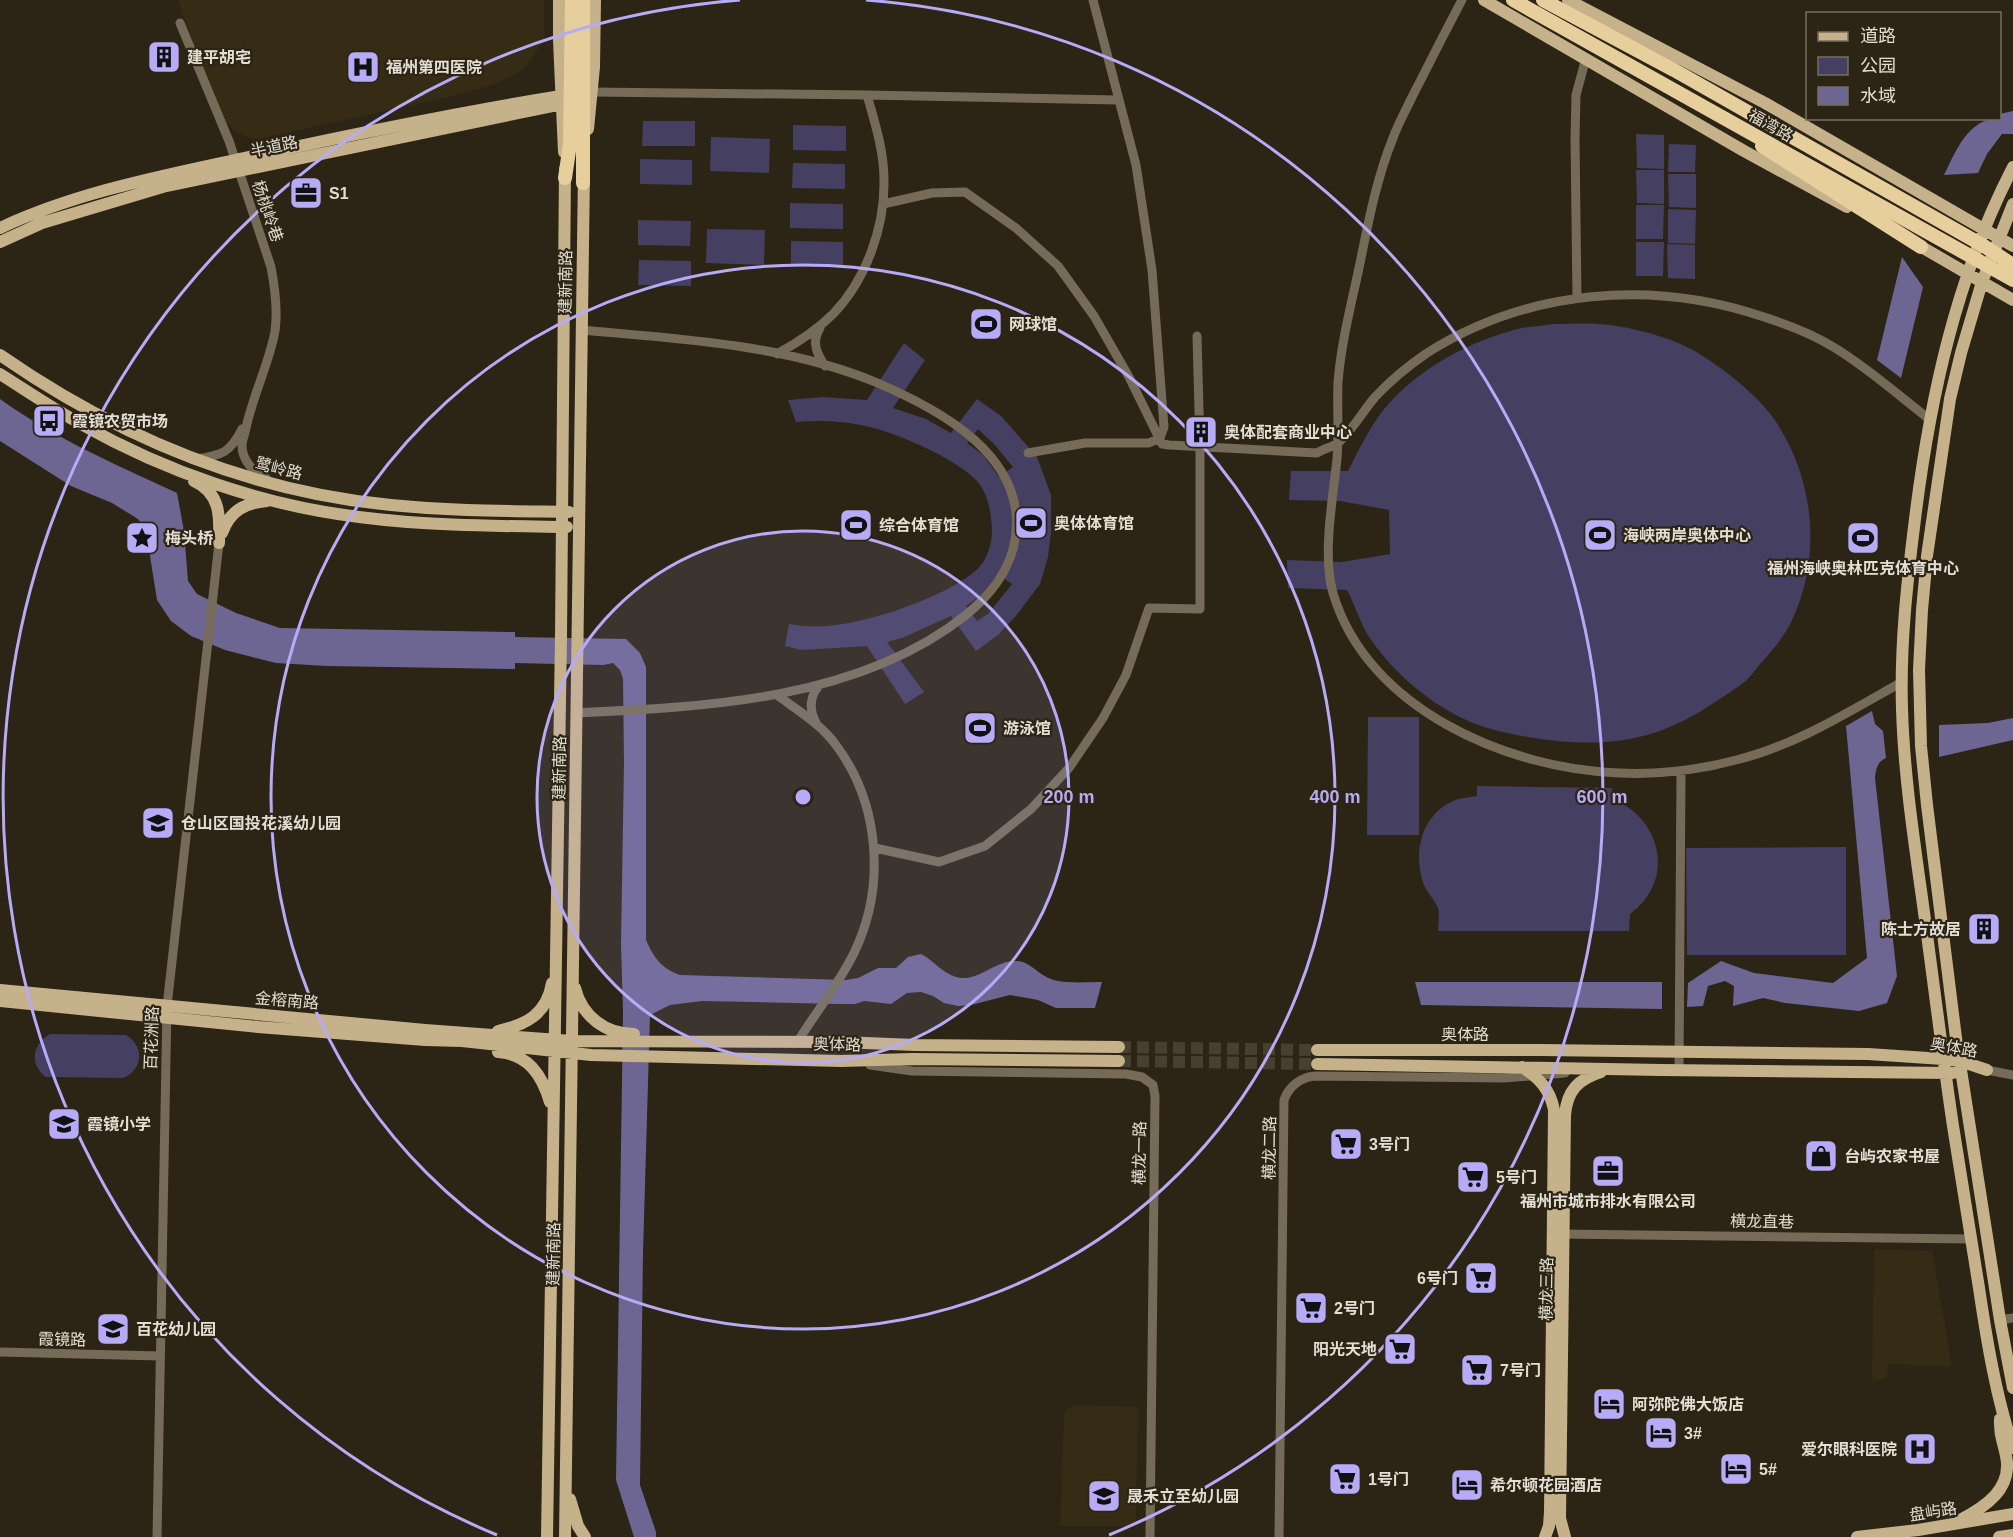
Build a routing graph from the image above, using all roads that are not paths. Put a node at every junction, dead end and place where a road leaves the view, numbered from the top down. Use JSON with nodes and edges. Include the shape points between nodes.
{"nodes":[{"id":1,"x":559,"y":0,"type":"edge"},
{"id":2,"x":572,"y":0,"type":"edge"},
{"id":3,"x":583,"y":0,"type":"edge"},
{"id":4,"x":595,"y":0,"type":"edge"},
{"id":5,"x":1093,"y":0,"type":"edge"},
{"id":6,"x":1462,"y":0,"type":"edge"},
{"id":7,"x":1484,"y":0,"type":"edge"},
{"id":8,"x":1513,"y":0,"type":"edge"},
{"id":9,"x":1543,"y":0,"type":"edge"},
{"id":10,"x":1568,"y":0,"type":"edge"},
{"id":11,"x":180,"y":22,"type":"dead end"},
{"id":12,"x":1586,"y":58,"type":"junction"},
{"id":13,"x":1659,"y":81,"type":"junction"},
{"id":14,"x":592,"y":92,"type":"junction"},
{"id":15,"x":867,"y":95,"type":"junction"},
{"id":16,"x":561,"y":100,"type":"junction"},
{"id":17,"x":1118,"y":100,"type":"junction"},
{"id":18,"x":236,"y":165,"type":"junction"},
{"id":19,"x":2013,"y":167,"type":"edge"},
{"id":20,"x":566,"y":178,"type":"junction"},
{"id":21,"x":583,"y":183,"type":"junction"},
{"id":22,"x":883,"y":204,"type":"junction"},
{"id":23,"x":2013,"y":204,"type":"edge"},
{"id":24,"x":0,"y":228,"type":"edge"},
{"id":25,"x":1985,"y":230,"type":"junction"},
{"id":26,"x":1999,"y":238,"type":"junction"},
{"id":27,"x":0,"y":242,"type":"edge"},
{"id":28,"x":2013,"y":246,"type":"edge"},
{"id":29,"x":1921,"y":247,"type":"junction"},
{"id":30,"x":2013,"y":265,"type":"edge"},
{"id":31,"x":1969,"y":274,"type":"junction"},
{"id":32,"x":2013,"y":280,"type":"edge"},
{"id":33,"x":1982,"y":282,"type":"junction"},
{"id":34,"x":1577,"y":298,"type":"junction"},
{"id":35,"x":2013,"y":300,"type":"edge"},
{"id":36,"x":823,"y":324,"type":"junction"},
{"id":37,"x":581,"y":330,"type":"junction"},
{"id":38,"x":1197,"y":336,"type":"dead end"},
{"id":39,"x":777,"y":354,"type":"junction"},
{"id":40,"x":0,"y":355,"type":"edge"},
{"id":41,"x":825,"y":366,"type":"junction"},
{"id":42,"x":0,"y":374,"type":"edge"},
{"id":43,"x":249,"y":416,"type":"junction"},
{"id":44,"x":1929,"y":419,"type":"junction"},
{"id":45,"x":1160,"y":438,"type":"junction"},
{"id":46,"x":1338,"y":442,"type":"junction"},
{"id":47,"x":1200,"y":447,"type":"junction"},
{"id":48,"x":1028,"y":453,"type":"dead end"},
{"id":49,"x":193,"y":459,"type":"junction"},
{"id":50,"x":169,"y":467,"type":"junction"},
{"id":51,"x":312,"y":493,"type":"junction"},
{"id":52,"x":275,"y":500,"type":"junction"},
{"id":53,"x":562,"y":512,"type":"junction"},
{"id":54,"x":579,"y":512,"type":"junction"},
{"id":55,"x":562,"y":527,"type":"junction"},
{"id":56,"x":579,"y":528,"type":"junction"},
{"id":57,"x":219,"y":543,"type":"junction"},
{"id":58,"x":1902,"y":682,"type":"junction"},
{"id":59,"x":823,"y":683,"type":"junction"},
{"id":60,"x":777,"y":695,"type":"junction"},
{"id":61,"x":576,"y":713,"type":"junction"},
{"id":62,"x":817,"y":725,"type":"junction"},
{"id":63,"x":1681,"y":772,"type":"junction"},
{"id":64,"x":875,"y":848,"type":"junction"},
{"id":65,"x":556,"y":940,"type":"junction"},
{"id":66,"x":573,"y":980,"type":"junction"},
{"id":67,"x":0,"y":990,"type":"edge"},
{"id":68,"x":0,"y":1001,"type":"edge"},
{"id":69,"x":167,"y":1012,"type":"junction"},
{"id":70,"x":484,"y":1034,"type":"junction"},
{"id":71,"x":425,"y":1040,"type":"junction"},
{"id":72,"x":700,"y":1040,"type":"junction"},
{"id":73,"x":798,"y":1041,"type":"junction"},
{"id":74,"x":555,"y":1045,"type":"junction"},
{"id":75,"x":572,"y":1047,"type":"junction"},
{"id":76,"x":1119,"y":1047,"type":"tunnel mouth"},
{"id":77,"x":1317,"y":1050,"type":"tunnel mouth"},
{"id":78,"x":1679,"y":1052,"type":"junction"},
{"id":79,"x":1943,"y":1059,"type":"junction"},
{"id":80,"x":841,"y":1060,"type":"junction"},
{"id":81,"x":1119,"y":1061,"type":"tunnel mouth"},
{"id":82,"x":1317,"y":1064,"type":"tunnel mouth"},
{"id":83,"x":1522,"y":1067,"type":"junction"},
{"id":84,"x":1961,"y":1068,"type":"junction"},
{"id":85,"x":1613,"y":1069,"type":"junction"},
{"id":86,"x":1987,"y":1070,"type":"joint"},
{"id":87,"x":1679,"y":1071,"type":"junction"},
{"id":88,"x":1946,"y":1073,"type":"junction"},
{"id":89,"x":2013,"y":1075,"type":"edge"},
{"id":90,"x":1534,"y":1076,"type":"junction"},
{"id":91,"x":554,"y":1116,"type":"junction"},
{"id":92,"x":1558,"y":1234,"type":"junction"},
{"id":93,"x":1971,"y":1239,"type":"junction"},
{"id":94,"x":2007,"y":1319,"type":"edge"},
{"id":95,"x":0,"y":1352,"type":"edge"},
{"id":96,"x":160,"y":1356,"type":"junction"},
{"id":97,"x":2013,"y":1388,"type":"edge"},
{"id":98,"x":2001,"y":1406,"type":"junction"},
{"id":99,"x":2013,"y":1448,"type":"edge"},
{"id":100,"x":566,"y":1479,"type":"junction"},
{"id":101,"x":2013,"y":1514,"type":"edge"},
{"id":102,"x":1951,"y":1525,"type":"junction"},
{"id":103,"x":2013,"y":1535,"type":"edge"},
{"id":104,"x":158,"y":1537,"type":"edge"},
{"id":105,"x":547,"y":1537,"type":"edge"},
{"id":106,"x":564,"y":1537,"type":"edge"},
{"id":107,"x":585,"y":1537,"type":"edge"},
{"id":108,"x":1150,"y":1537,"type":"edge"},
{"id":109,"x":1279,"y":1537,"type":"edge"},
{"id":110,"x":1545,"y":1537,"type":"edge"},
{"id":111,"x":1566,"y":1537,"type":"edge"},
{"id":112,"x":1857,"y":1537,"type":"edge"},
{"id":113,"x":1999,"y":1537,"type":"edge"}],
"edges":[{"from":1,"to":16,"type":"main road","name":"建新南路"},
{"from":2,"to":20,"type":"highway"},
{"from":3,"to":21,"type":"highway"},
{"from":4,"to":14,"type":"main road","name":"建新南路"},
{"from":5,"to":17,"type":"street"},
{"from":6,"to":46,"type":"street","via":[[1393,136],[1375,192],[1338,381]]},
{"from":7,"to":12,"type":"main road"},
{"from":8,"to":13,"type":"highway","name":"福湾路","bridge":true},
{"from":9,"to":30,"type":"highway","name":"福湾路","bridge":true},
{"from":10,"to":25,"type":"main road","via":[[1765,103]]},
{"from":11,"to":18,"type":"street","name":"杨桃岭巷"},
{"from":12,"to":29,"type":"main road","via":[[1744,151]]},
{"from":12,"to":34,"type":"street","via":[[1576,95]]},
{"from":13,"to":29,"type":"highway","bridge":true},
{"from":13,"to":32,"type":"highway","name":"福湾路","bridge":true},
{"from":14,"to":15,"type":"street"},
{"from":14,"to":21,"type":"main road","name":"建新南路"},
{"from":15,"to":17,"type":"street"},
{"from":15,"to":22,"type":"street","via":[[883,159]]},
{"from":16,"to":18,"type":"main road","name":"半道路","via":[[402,124]]},
{"from":16,"to":20,"type":"main road","name":"建新南路"},
{"from":17,"to":45,"type":"street","via":[[1136,165],[1152,270],[1164,427]]},
{"from":18,"to":24,"type":"main road","name":"半道路","via":[[95,193]]},
{"from":18,"to":27,"type":"main road","name":"半道路","via":[[42,223]]},
{"from":18,"to":43,"type":"street","name":"杨桃岭巷","via":[[271,267],[276,301],[273,341]]},
{"from":19,"to":25,"type":"main road"},
{"from":20,"to":53,"type":"main road","name":"建新南路"},
{"from":21,"to":37,"type":"main road","name":"建新南路"},
{"from":22,"to":36,"type":"street","via":[[864,268],[843,303]]},
{"from":22,"to":45,"type":"street","via":[[932,193],[965,192],[1016,228],[1058,266],[1094,316]]},
{"from":23,"to":26,"type":"main road"},
{"from":25,"to":26,"type":"main road"},
{"from":25,"to":31,"type":"main road"},
{"from":26,"to":28,"type":"main road"},
{"from":26,"to":33,"type":"main road"},
{"from":29,"to":31,"type":"main road"},
{"from":31,"to":33,"type":"main road"},
{"from":31,"to":44,"type":"main road"},
{"from":33,"to":35,"type":"main road"},
{"from":33,"to":84,"type":"main road","via":[[1946,423],[1926,566],[1919,652],[1923,764]]},
{"from":34,"to":44,"type":"street","via":[[1629,294],[1693,299],[1750,312],[1796,328],[1835,348]]},
{"from":34,"to":46,"type":"street","via":[[1498,319],[1435,348],[1383,388]]},
{"from":36,"to":39,"type":"street"},
{"from":36,"to":41,"type":"street","via":[[817,332],[815,347]]},
{"from":37,"to":39,"type":"street","via":[[695,340]]},
{"from":37,"to":54,"type":"main road","name":"建新南路"},
{"from":38,"to":47,"type":"street"},
{"from":39,"to":41,"type":"street"},
{"from":40,"to":49,"type":"main road","name":"鹭岭路","via":[[76,404]]},
{"from":41,"to":59,"type":"street","via":[[888,388],[962,431],[1001,471],[1013,495],[1017,524],[1004,575],[974,608],[934,637],[900,655]]},
{"from":42,"to":50,"type":"main road","name":"鹭岭路","via":[[82,425]]},
{"from":43,"to":49,"type":"street","via":[[227,451]]},
{"from":43,"to":51,"type":"street","via":[[242,449],[251,467],[260,475]]},
{"from":44,"to":58,"type":"main road","via":[[1906,593]]},
{"from":45,"to":47,"type":"street","via":[[1162,444]]},
{"from":45,"to":48,"type":"street","via":[[1149,443],[1085,443]]},
{"from":46,"to":47,"type":"street","via":[[1317,453]]},
{"from":46,"to":63,"type":"street","via":[[1329,560],[1332,592],[1355,641],[1389,683],[1440,721],[1526,758],[1603,772]]},
{"from":47,"to":64,"type":"street","via":[[1200,609],[1149,608],[1126,675],[1069,768],[1032,809],[985,846],[939,862]]},
{"from":49,"to":51,"type":"main road","name":"鹭岭路"},
{"from":50,"to":52,"type":"main road","name":"鹭岭路"},
{"from":50,"to":57,"type":"main road","via":[[202,485],[215,498],[220,517]]},
{"from":51,"to":53,"type":"main road","name":"鹭岭路","via":[[393,506]]},
{"from":52,"to":55,"type":"main road","name":"鹭岭路","via":[[325,512],[396,521]]},
{"from":52,"to":57,"type":"main road","via":[[236,510]]},
{"from":53,"to":54,"type":"main road","name":"鹭岭路"},
{"from":53,"to":55,"type":"main road","name":"建新南路"},
{"from":54,"to":56,"type":"main road","name":"建新南路"},
{"from":55,"to":56,"type":"main road","name":"鹭岭路"},
{"from":55,"to":65,"type":"main road","name":"建新南路"},
{"from":56,"to":61,"type":"main road","name":"建新南路"},
{"from":57,"to":69,"type":"street","name":"百花洲路"},
{"from":58,"to":63,"type":"street","via":[[1782,746]]},
{"from":58,"to":79,"type":"main road","via":[[1904,746]]},
{"from":59,"to":60,"type":"street"},
{"from":59,"to":62,"type":"street","via":[[811,704]]},
{"from":60,"to":61,"type":"street","via":[[667,708]]},
{"from":60,"to":62,"type":"street"},
{"from":61,"to":66,"type":"main road","name":"建新南路"},
{"from":62,"to":64,"type":"street","via":[[836,745],[857,782]]},
{"from":63,"to":78,"type":"street"},
{"from":64,"to":73,"type":"street","via":[[871,905],[861,939]]},
{"from":65,"to":70,"type":"main road","via":[[551,987],[541,1009],[520,1026]]},
{"from":65,"to":74,"type":"main road","name":"建新南路"},
{"from":66,"to":72,"type":"main road","via":[[579,1001],[603,1028],[621,1034]]},
{"from":66,"to":75,"type":"main road","name":"建新南路"},
{"from":67,"to":69,"type":"main road","name":"金榕南路"},
{"from":68,"to":69,"type":"main road","name":"金榕南路"},
{"from":69,"to":70,"type":"main road","name":"金榕南路"},
{"from":69,"to":71,"type":"main road","name":"金榕南路"},
{"from":69,"to":96,"type":"street","name":"百花洲路"},
{"from":70,"to":74,"type":"main road","name":"金榕南路"},
{"from":71,"to":74,"type":"main road","name":"金榕南路"},
{"from":71,"to":91,"type":"main road","via":[[519,1057],[541,1078]]},
{"from":72,"to":73,"type":"main road","name":"奥体路"},
{"from":72,"to":75,"type":"main road","name":"奥体路"},
{"from":73,"to":76,"type":"main road","name":"奥体路"},
{"from":74,"to":75,"type":"main road","name":"奥体路"},
{"from":74,"to":91,"type":"main road","name":"建新南路"},
{"from":75,"to":80,"type":"main road","name":"奥体路","via":[[591,1055]]},
{"from":75,"to":100,"type":"main road","name":"建新南路"},
{"from":77,"to":78,"type":"main road","name":"奥体路"},
{"from":78,"to":79,"type":"main road","name":"奥体路","via":[[1868,1054]]},
{"from":78,"to":87,"type":"street"},
{"from":79,"to":84,"type":"main road","name":"奥体路"},
{"from":79,"to":88,"type":"main road"},
{"from":80,"to":81,"type":"main road","name":"奥体路"},
{"from":80,"to":108,"type":"street","name":"横龙一路","via":[[912,1071],[1132,1074],[1153,1085]]},
{"from":82,"to":83,"type":"main road","name":"奥体路"},
{"from":83,"to":85,"type":"main road","name":"奥体路"},
{"from":83,"to":90,"type":"main road","name":"横龙三路"},
{"from":84,"to":86,"type":"main road","name":"奥体路"},
{"from":84,"to":88,"type":"main road","name":"奥体路"},
{"from":84,"to":94,"type":"main road"},
{"from":85,"to":87,"type":"main road","name":"奥体路"},
{"from":85,"to":90,"type":"street","name":"横龙二路"},
{"from":85,"to":92,"type":"main road","name":"横龙三路","via":[[1584,1078],[1568,1096]]},
{"from":86,"to":89,"type":"street"},
{"from":87,"to":88,"type":"main road","name":"奥体路"},
{"from":88,"to":93,"type":"main road"},
{"from":90,"to":92,"type":"main road","name":"横龙三路","via":[[1547,1088],[1554,1110]]},
{"from":90,"to":109,"type":"street","name":"横龙二路","via":[[1315,1076],[1299,1081],[1286,1094]]},
{"from":91,"to":105,"type":"main road","name":"建新南路"},
{"from":92,"to":93,"type":"street","name":"横龙直巷"},
{"from":92,"to":110,"type":"main road","name":"横龙三路","via":[[1550,1512]]},
{"from":92,"to":111,"type":"main road","name":"横龙三路","via":[[1560,1518]]},
{"from":93,"to":98,"type":"main road"},
{"from":94,"to":97,"type":"main road"},
{"from":95,"to":96,"type":"street","name":"霞镜路"},
{"from":96,"to":104,"type":"street","name":"百花洲路"},
{"from":98,"to":99,"type":"main road"},
{"from":98,"to":102,"type":"main road","via":[[1999,1433],[2007,1457],[2004,1480],[1992,1501]]},
{"from":100,"to":106,"type":"main road","name":"建新南路"},
{"from":100,"to":107,"type":"main road","via":[[574,1514]]},
{"from":101,"to":102,"type":"main road","name":"盘屿路"},
{"from":102,"to":112,"type":"main road","name":"盘屿路"},
{"from":103,"to":113,"type":"main road"}]}
